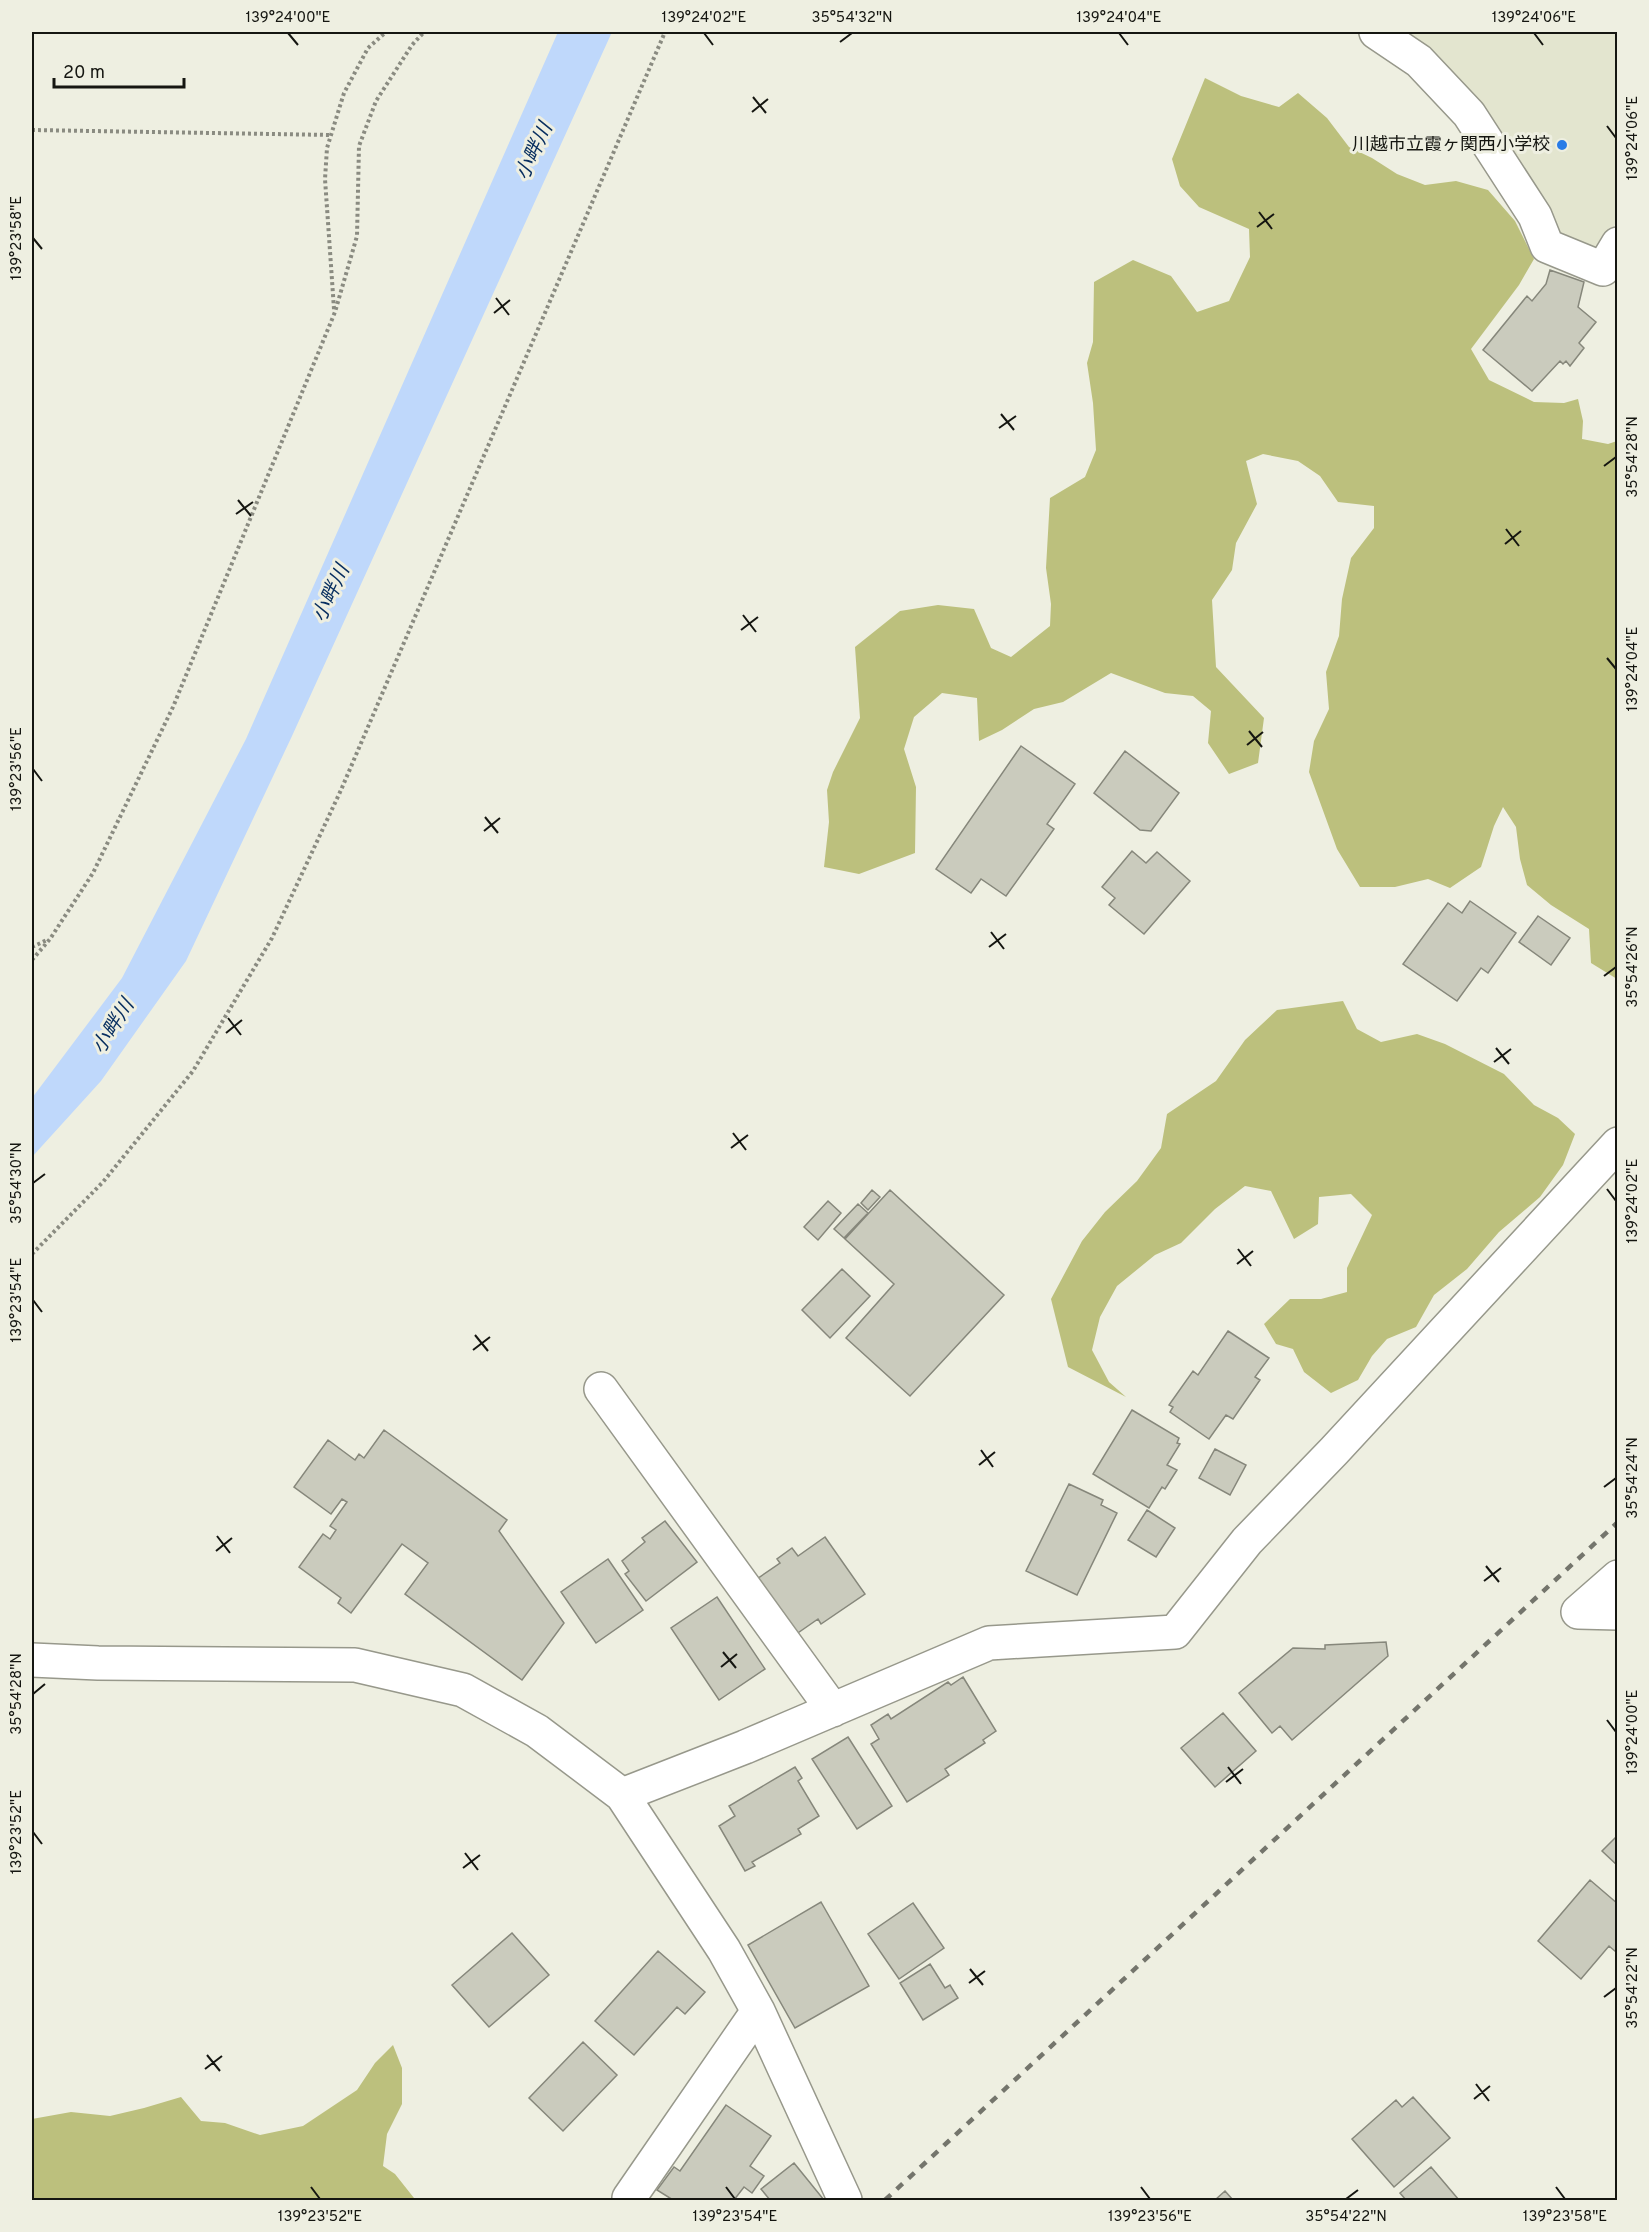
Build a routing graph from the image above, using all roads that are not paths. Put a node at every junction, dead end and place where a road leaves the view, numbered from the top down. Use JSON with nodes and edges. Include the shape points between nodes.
{"nodes":[{"id":1,"x":1376,"y":32,"type":"edge"},
{"id":2,"x":1617,"y":244,"type":"edge"},
{"id":3,"x":1617,"y":1144,"type":"edge"},
{"id":4,"x":601,"y":1389,"type":"dead end"},
{"id":5,"x":1617,"y":1577,"type":"edge"},
{"id":6,"x":1617,"y":1613,"type":"edge"},
{"id":7,"x":32,"y":1660,"type":"edge"},
{"id":8,"x":833,"y":1710,"type":"junction"},
{"id":9,"x":622,"y":1795,"type":"junction"},
{"id":10,"x":758,"y":2011,"type":"junction"},
{"id":11,"x":629,"y":2198,"type":"dead end"},
{"id":12,"x":845,"y":2200,"type":"edge"}],
"edges":[{"from":1,"to":2,"type":"street","via":[[1419,61],[1469,114],[1535,216],[1547,246],[1603,269]]},
{"from":3,"to":8,"type":"street","via":[[1247,1541],[1175,1632],[989,1643]]},
{"from":4,"to":8,"type":"street"},
{"from":5,"to":6,"type":"street","via":[[1578,1612]]},
{"from":7,"to":9,"type":"street","via":[[355,1665],[463,1690],[537,1731]]},
{"from":8,"to":9,"type":"street"},
{"from":9,"to":10,"type":"street","via":[[724,1950]]},
{"from":10,"to":11,"type":"street"},
{"from":10,"to":12,"type":"street"}]}
